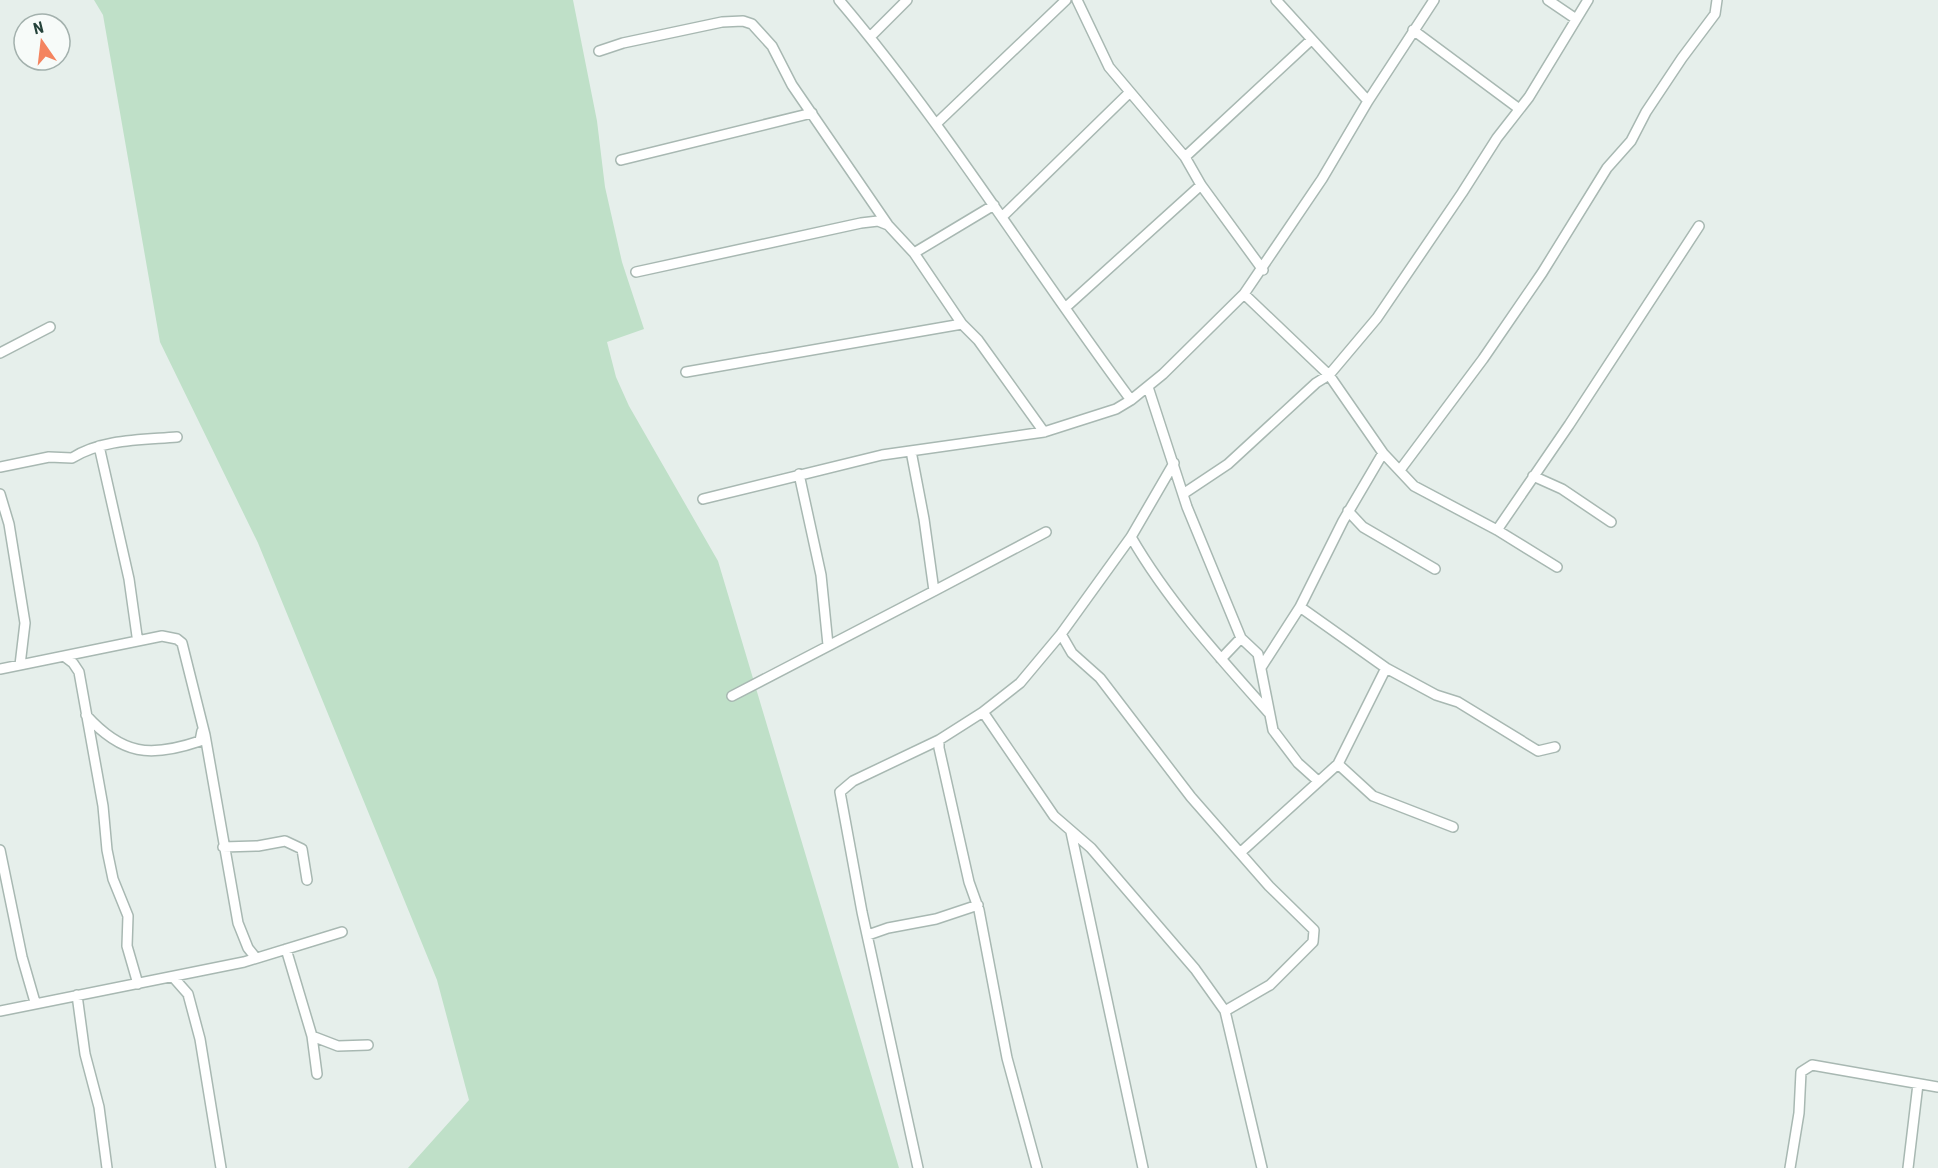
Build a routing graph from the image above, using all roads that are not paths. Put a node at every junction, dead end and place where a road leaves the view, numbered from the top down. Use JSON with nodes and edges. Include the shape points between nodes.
{"nodes":[{"id":1,"x":839,"y":0,"type":"edge"},
{"id":2,"x":907,"y":0,"type":"edge"},
{"id":3,"x":1066,"y":0,"type":"edge"},
{"id":4,"x":1077,"y":0,"type":"edge"},
{"id":5,"x":1276,"y":0,"type":"edge"},
{"id":6,"x":1434,"y":0,"type":"edge"},
{"id":7,"x":1548,"y":0,"type":"edge"},
{"id":8,"x":1588,"y":0,"type":"edge"},
{"id":9,"x":1717,"y":0,"type":"edge"},
{"id":10,"x":1576,"y":19,"type":"junction"},
{"id":11,"x":1413,"y":30,"type":"junction"},
{"id":12,"x":870,"y":37,"type":"junction"},
{"id":13,"x":1311,"y":40,"type":"junction"},
{"id":14,"x":599,"y":51,"type":"dead end"},
{"id":15,"x":1129,"y":93,"type":"junction"},
{"id":16,"x":1368,"y":101,"type":"junction"},
{"id":17,"x":1518,"y":108,"type":"junction"},
{"id":18,"x":812,"y":114,"type":"junction"},
{"id":19,"x":937,"y":123,"type":"junction"},
{"id":20,"x":1185,"y":157,"type":"junction"},
{"id":21,"x":621,"y":160,"type":"dead end"},
{"id":22,"x":1201,"y":185,"type":"junction"},
{"id":23,"x":994,"y":205,"type":"junction"},
{"id":24,"x":1003,"y":216,"type":"junction"},
{"id":25,"x":888,"y":225,"type":"junction"},
{"id":26,"x":1699,"y":226,"type":"dead end"},
{"id":27,"x":914,"y":253,"type":"junction"},
{"id":28,"x":1263,"y":270,"type":"junction"},
{"id":29,"x":636,"y":272,"type":"dead end"},
{"id":30,"x":1244,"y":294,"type":"junction"},
{"id":31,"x":1065,"y":308,"type":"junction"},
{"id":32,"x":962,"y":324,"type":"junction"},
{"id":33,"x":50,"y":327,"type":"dead end"},
{"id":34,"x":0,"y":353,"type":"edge"},
{"id":35,"x":686,"y":372,"type":"dead end"},
{"id":36,"x":1329,"y":375,"type":"junction"},
{"id":37,"x":1148,"y":387,"type":"junction"},
{"id":38,"x":1131,"y":400,"type":"junction"},
{"id":39,"x":1044,"y":432,"type":"junction"},
{"id":40,"x":177,"y":437,"type":"dead end"},
{"id":41,"x":99,"y":446,"type":"junction"},
{"id":42,"x":911,"y":451,"type":"junction"},
{"id":43,"x":1383,"y":453,"type":"junction"},
{"id":44,"x":1173,"y":463,"type":"junction"},
{"id":45,"x":0,"y":468,"type":"edge"},
{"id":46,"x":1400,"y":470,"type":"junction"},
{"id":47,"x":799,"y":474,"type":"junction"},
{"id":48,"x":1533,"y":476,"type":"junction"},
{"id":49,"x":0,"y":494,"type":"edge"},
{"id":50,"x":1183,"y":494,"type":"junction"},
{"id":51,"x":703,"y":499,"type":"dead end"},
{"id":52,"x":1348,"y":511,"type":"junction"},
{"id":53,"x":1611,"y":522,"type":"dead end"},
{"id":54,"x":1497,"y":530,"type":"junction"},
{"id":55,"x":1046,"y":532,"type":"dead end"},
{"id":56,"x":1131,"y":537,"type":"junction"},
{"id":57,"x":1557,"y":567,"type":"dead end"},
{"id":58,"x":1435,"y":569,"type":"dead end"},
{"id":59,"x":934,"y":591,"type":"junction"},
{"id":60,"x":1300,"y":607,"type":"junction"},
{"id":61,"x":1061,"y":634,"type":"junction"},
{"id":62,"x":137,"y":636,"type":"dead end"},
{"id":63,"x":1241,"y":638,"type":"junction"},
{"id":64,"x":828,"y":645,"type":"junction"},
{"id":65,"x":65,"y":657,"type":"junction"},
{"id":66,"x":1221,"y":659,"type":"junction"},
{"id":67,"x":20,"y":664,"type":"junction"},
{"id":68,"x":1262,"y":666,"type":"junction"},
{"id":69,"x":1386,"y":668,"type":"junction"},
{"id":70,"x":0,"y":669,"type":"edge"},
{"id":71,"x":732,"y":696,"type":"dead end"},
{"id":72,"x":982,"y":712,"type":"junction"},
{"id":73,"x":1269,"y":713,"type":"junction"},
{"id":74,"x":86,"y":715,"type":"junction"},
{"id":75,"x":202,"y":728,"type":"junction"},
{"id":76,"x":939,"y":740,"type":"junction"},
{"id":77,"x":1555,"y":747,"type":"dead end"},
{"id":78,"x":1338,"y":764,"type":"junction"},
{"id":79,"x":1318,"y":781,"type":"junction"},
{"id":80,"x":1453,"y":827,"type":"dead end"},
{"id":81,"x":1071,"y":832,"type":"junction"},
{"id":82,"x":223,"y":847,"type":"junction"},
{"id":83,"x":0,"y":850,"type":"edge"},
{"id":84,"x":1241,"y":852,"type":"junction"},
{"id":85,"x":307,"y":880,"type":"dead end"},
{"id":86,"x":978,"y":905,"type":"junction"},
{"id":87,"x":342,"y":932,"type":"dead end"},
{"id":88,"x":868,"y":934,"type":"junction"},
{"id":89,"x":286,"y":949,"type":"junction"},
{"id":90,"x":256,"y":958,"type":"junction"},
{"id":91,"x":173,"y":977,"type":"junction"},
{"id":92,"x":138,"y":984,"type":"junction"},
{"id":93,"x":77,"y":995,"type":"junction"},
{"id":94,"x":35,"y":1002,"type":"junction"},
{"id":95,"x":0,"y":1011,"type":"edge"},
{"id":96,"x":1225,"y":1011,"type":"junction"},
{"id":97,"x":312,"y":1036,"type":"junction"},
{"id":98,"x":368,"y":1045,"type":"dead end"},
{"id":99,"x":316,"y":1074,"type":"dead end"},
{"id":100,"x":1918,"y":1084,"type":"junction"},
{"id":101,"x":1938,"y":1087,"type":"edge"},
{"id":102,"x":107,"y":1168,"type":"edge"},
{"id":103,"x":221,"y":1168,"type":"edge"},
{"id":104,"x":918,"y":1168,"type":"edge"},
{"id":105,"x":1037,"y":1168,"type":"edge"},
{"id":106,"x":1143,"y":1168,"type":"edge"},
{"id":107,"x":1262,"y":1168,"type":"edge"},
{"id":108,"x":1790,"y":1168,"type":"edge"},
{"id":109,"x":1908,"y":1168,"type":"edge"}],
"edges":[{"from":1,"to":12,"type":"street"},
{"from":2,"to":12,"type":"street"},
{"from":3,"to":19,"type":"street"},
{"from":4,"to":15,"type":"street","via":[[1109,67]]},
{"from":5,"to":13,"type":"street"},
{"from":6,"to":11,"type":"street"},
{"from":7,"to":10,"type":"street"},
{"from":8,"to":10,"type":"street"},
{"from":9,"to":46,"type":"street","via":[[1715,14],[1646,112],[1631,141],[1607,168],[1542,273]]},
{"from":10,"to":17,"type":"street","via":[[1529,97]]},
{"from":11,"to":16,"type":"street"},
{"from":11,"to":17,"type":"street"},
{"from":12,"to":19,"type":"street"},
{"from":13,"to":16,"type":"street"},
{"from":13,"to":20,"type":"street"},
{"from":14,"to":18,"type":"street","via":[[722,22],[743,21],[752,24],[772,46]]},
{"from":15,"to":20,"type":"street"},
{"from":15,"to":24,"type":"street"},
{"from":16,"to":28,"type":"street"},
{"from":17,"to":36,"type":"street","via":[[1377,318]]},
{"from":18,"to":21,"type":"street"},
{"from":18,"to":25,"type":"street"},
{"from":19,"to":23,"type":"street"},
{"from":20,"to":22,"type":"street"},
{"from":22,"to":28,"type":"street"},
{"from":22,"to":31,"type":"street"},
{"from":23,"to":24,"type":"street"},
{"from":23,"to":27,"type":"street"},
{"from":24,"to":31,"type":"street"},
{"from":25,"to":27,"type":"street"},
{"from":25,"to":29,"type":"street","via":[[878,221],[861,223]]},
{"from":26,"to":48,"type":"street"},
{"from":27,"to":32,"type":"street"},
{"from":28,"to":30,"type":"street"},
{"from":30,"to":36,"type":"street"},
{"from":30,"to":37,"type":"street"},
{"from":31,"to":38,"type":"street"},
{"from":32,"to":35,"type":"street"},
{"from":32,"to":39,"type":"street","via":[[978,340]]},
{"from":33,"to":34,"type":"street"},
{"from":36,"to":43,"type":"street"},
{"from":36,"to":50,"type":"street","via":[[1228,464]]},
{"from":37,"to":38,"type":"street"},
{"from":37,"to":44,"type":"street"},
{"from":38,"to":39,"type":"street","via":[[1116,409]]},
{"from":39,"to":42,"type":"street"},
{"from":40,"to":41,"type":"street"},
{"from":41,"to":45,"type":"street","via":[[80,451],[72,458],[49,457]]},
{"from":41,"to":62,"type":"street","via":[[129,579]]},
{"from":42,"to":47,"type":"street"},
{"from":42,"to":59,"type":"street"},
{"from":43,"to":46,"type":"street"},
{"from":43,"to":52,"type":"street"},
{"from":44,"to":50,"type":"street"},
{"from":44,"to":56,"type":"street"},
{"from":46,"to":54,"type":"street","via":[[1414,486]]},
{"from":47,"to":51,"type":"street"},
{"from":47,"to":64,"type":"street","via":[[821,575]]},
{"from":48,"to":53,"type":"street","via":[[1562,489]]},
{"from":48,"to":54,"type":"street"},
{"from":49,"to":67,"type":"street","via":[[9,524],[25,624]]},
{"from":50,"to":63,"type":"street"},
{"from":52,"to":58,"type":"street","via":[[1363,527]]},
{"from":52,"to":60,"type":"street"},
{"from":54,"to":57,"type":"street"},
{"from":55,"to":59,"type":"street"},
{"from":56,"to":61,"type":"street"},
{"from":56,"to":66,"type":"street","via":[[1150,570]]},
{"from":59,"to":64,"type":"street"},
{"from":60,"to":68,"type":"street"},
{"from":60,"to":69,"type":"street"},
{"from":61,"to":72,"type":"street","via":[[1020,683]]},
{"from":61,"to":84,"type":"street","via":[[1072,652],[1100,678],[1191,797]]},
{"from":63,"to":66,"type":"street"},
{"from":63,"to":68,"type":"street","via":[[1258,654]]},
{"from":64,"to":71,"type":"street"},
{"from":65,"to":67,"type":"street"},
{"from":65,"to":74,"type":"street","via":[[79,672]]},
{"from":65,"to":75,"type":"street","via":[[162,636],[177,639],[185,650]]},
{"from":66,"to":73,"type":"street"},
{"from":67,"to":70,"type":"street"},
{"from":68,"to":73,"type":"street"},
{"from":69,"to":77,"type":"street","via":[[1436,695],[1458,702],[1538,751]]},
{"from":69,"to":78,"type":"street"},
{"from":72,"to":76,"type":"street"},
{"from":72,"to":81,"type":"street","via":[[1050,811]]},
{"from":73,"to":79,"type":"street","via":[[1273,730],[1298,763]]},
{"from":74,"to":75,"type":"street","via":[[112,741],[138,750],[200,741]]},
{"from":74,"to":92,"type":"street","via":[[107,850],[113,879],[128,916],[127,946]]},
{"from":75,"to":82,"type":"street"},
{"from":76,"to":86,"type":"street"},
{"from":76,"to":88,"type":"street","via":[[845,785],[840,792]]},
{"from":78,"to":79,"type":"street"},
{"from":78,"to":80,"type":"street","via":[[1373,796]]},
{"from":79,"to":84,"type":"street"},
{"from":81,"to":96,"type":"street","via":[[1092,848],[1195,969]]},
{"from":81,"to":106,"type":"street"},
{"from":82,"to":85,"type":"street","via":[[288,841],[302,849]]},
{"from":82,"to":90,"type":"street","via":[[238,923]]},
{"from":83,"to":94,"type":"street"},
{"from":84,"to":96,"type":"street","via":[[1269,886],[1311,925],[1315,935],[1313,942],[1270,984]]},
{"from":86,"to":88,"type":"street"},
{"from":86,"to":105,"type":"street","via":[[1007,1058]]},
{"from":87,"to":89,"type":"street"},
{"from":88,"to":104,"type":"street"},
{"from":89,"to":90,"type":"street"},
{"from":89,"to":97,"type":"street"},
{"from":90,"to":91,"type":"street"},
{"from":91,"to":92,"type":"street"},
{"from":91,"to":103,"type":"street","via":[[188,994],[200,1039]]},
{"from":92,"to":93,"type":"street"},
{"from":93,"to":94,"type":"street"},
{"from":93,"to":102,"type":"street"},
{"from":94,"to":95,"type":"street"},
{"from":96,"to":107,"type":"street"},
{"from":97,"to":98,"type":"street","via":[[338,1046]]},
{"from":97,"to":99,"type":"street"},
{"from":100,"to":101,"type":"street"},
{"from":100,"to":108,"type":"street","via":[[1812,1065],[1804,1068]]},
{"from":100,"to":109,"type":"street"}]}
